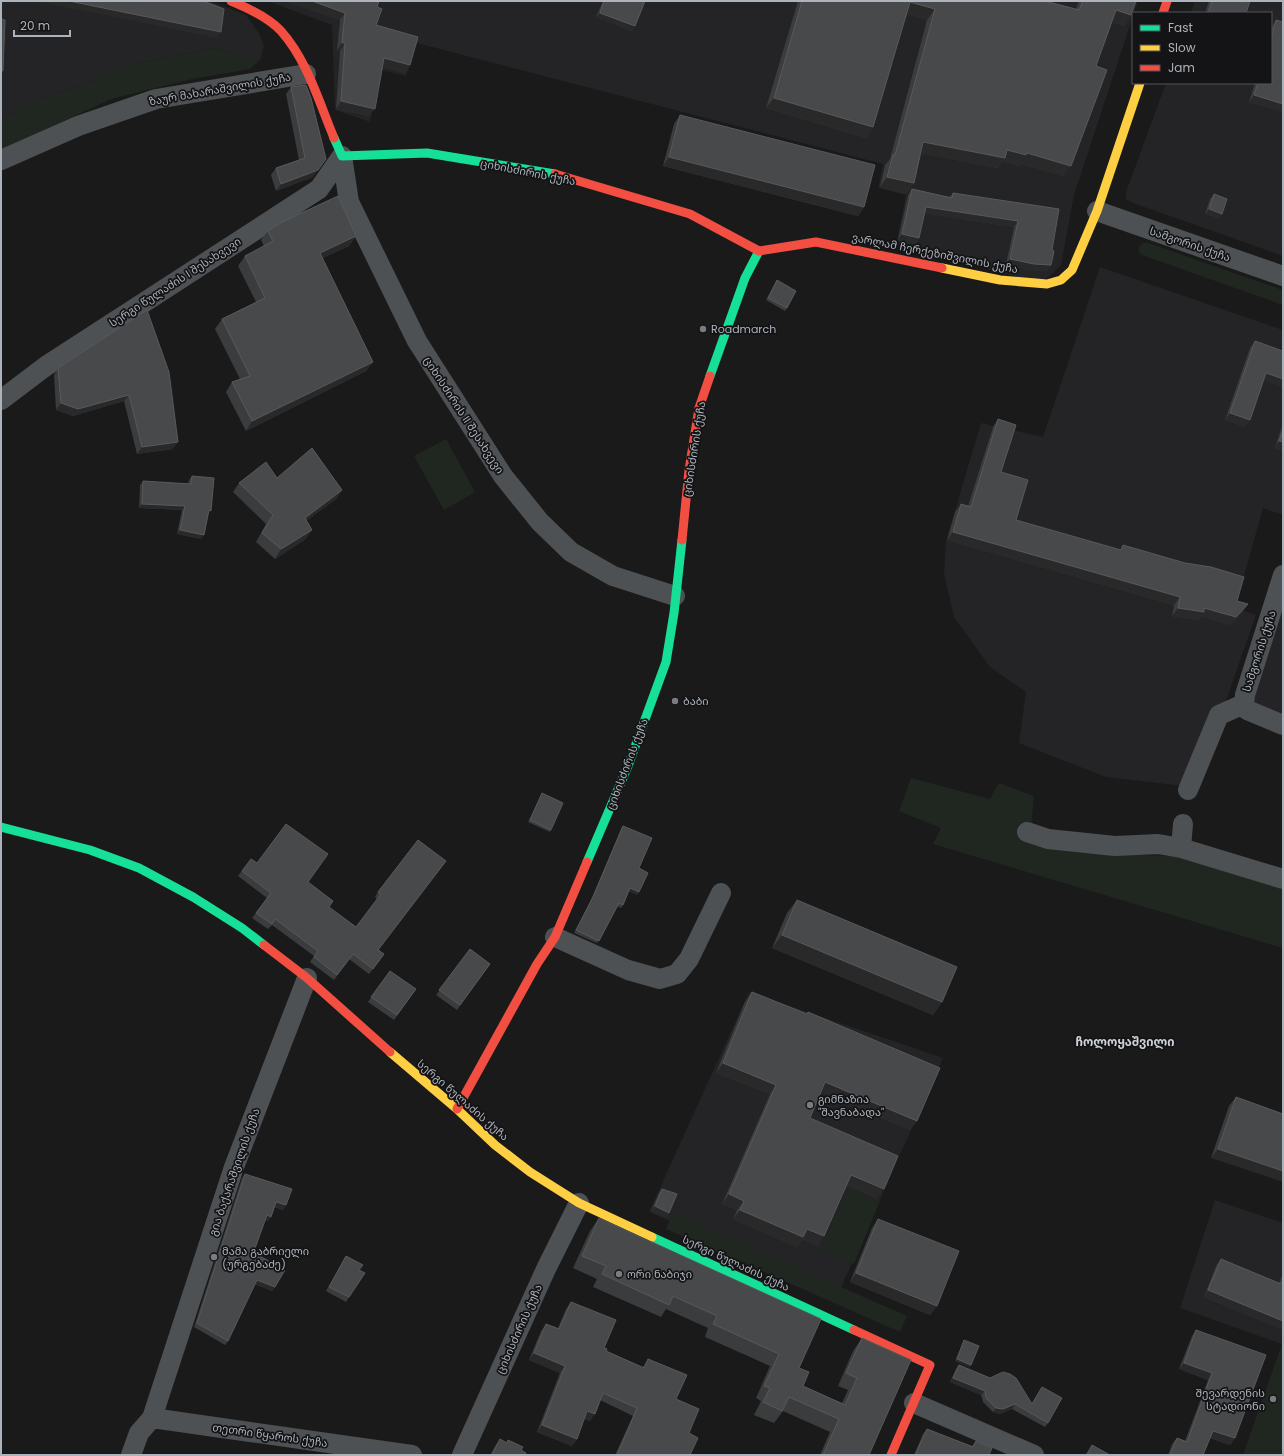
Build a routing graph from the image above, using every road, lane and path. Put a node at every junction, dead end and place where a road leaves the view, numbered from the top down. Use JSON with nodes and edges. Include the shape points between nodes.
{"nodes":[{"id":1,"x":231,"y":1,"type":"edge"},
{"id":2,"x":1166,"y":1,"type":"edge"},
{"id":3,"x":1163,"y":12,"type":"edge"},
{"id":4,"x":306,"y":74,"type":"junction"},
{"id":5,"x":1140,"y":84,"type":"edge"},
{"id":6,"x":342,"y":156,"type":"junction"},
{"id":7,"x":1,"y":160,"type":"edge"},
{"id":8,"x":1097,"y":211,"type":"junction"},
{"id":9,"x":759,"y":251,"type":"junction"},
{"id":10,"x":1283,"y":276,"type":"edge"},
{"id":11,"x":1,"y":400,"type":"edge"},
{"id":12,"x":1283,"y":575,"type":"edge"},
{"id":13,"x":675,"y":596,"type":"junction"},
{"id":14,"x":1244,"y":704,"type":"junction"},
{"id":15,"x":1283,"y":725,"type":"edge"},
{"id":16,"x":1188,"y":790,"type":"dead end"},
{"id":17,"x":1183,"y":824,"type":"dead end"},
{"id":18,"x":1,"y":827,"type":"edge"},
{"id":19,"x":1027,"y":832,"type":"dead end"},
{"id":20,"x":1181,"y":848,"type":"junction"},
{"id":21,"x":1283,"y":879,"type":"edge"},
{"id":22,"x":721,"y":893,"type":"dead end"},
{"id":23,"x":555,"y":937,"type":"junction"},
{"id":24,"x":307,"y":978,"type":"junction"},
{"id":25,"x":457,"y":1109,"type":"junction"},
{"id":26,"x":579,"y":1203,"type":"junction"},
{"id":27,"x":914,"y":1403,"type":"junction"},
{"id":28,"x":152,"y":1418,"type":"junction"},
{"id":29,"x":131,"y":1455,"type":"edge"},
{"id":30,"x":412,"y":1455,"type":"edge"},
{"id":31,"x":462,"y":1455,"type":"edge"},
{"id":32,"x":891,"y":1455,"type":"edge"},
{"id":33,"x":1034,"y":1455,"type":"edge"}],
"edges":[{"from":1,"to":4,"type":"street","via":[[254,11],[280,30],[300,58]]},
{"from":2,"to":3,"type":"street"},
{"from":4,"to":6,"type":"street"},
{"from":4,"to":7,"type":"street","name":"ზაურ მახარაშვილის ქუჩა","via":[[156,99],[78,126]]},
{"from":5,"to":8,"type":"street","name":"ვარლამ ჩერქეზიშვილის ქუჩა"},
{"from":6,"to":9,"type":"street","name":"ციხისძირის ქუჩა","via":[[427,153],[558,175],[690,214]]},
{"from":6,"to":11,"type":"street","name":"სერგი წულაძის I შესახვევი","via":[[319,189],[52,362]]},
{"from":6,"to":13,"type":"street","name":"ციხისძირის II შესახვევი","via":[[349,202],[416,341],[503,476],[540,522],[571,552],[613,576]]},
{"from":8,"to":9,"type":"street","name":"ვარლამ ჩერქეზიშვილის ქუჩა","via":[[1072,270],[1060,280],[1047,284],[1000,280],[816,242]]},
{"from":8,"to":10,"type":"street","name":"სამგორის ქუჩა"},
{"from":9,"to":13,"type":"street","name":"ციხისძირის ქუჩა","via":[[745,278],[698,408]]},
{"from":12,"to":14,"type":"street","name":"სამგორის ქუჩა","via":[[1244,695]]},
{"from":13,"to":23,"type":"street","name":"ციხისძირის ქუჩა","via":[[663,669],[628,766]]},
{"from":14,"to":15,"type":"street","name":"სამგორის ქუჩა","via":[[1247,710]]},
{"from":14,"to":16,"type":"street","name":"სამგორის ქუჩა","via":[[1219,715]]},
{"from":17,"to":20,"type":"street"},
{"from":18,"to":24,"type":"street","name":"სერგი წულაძის ქუჩა","via":[[90,850],[139,868],[193,897],[242,928]]},
{"from":19,"to":20,"type":"street","via":[[1048,839],[1115,846],[1158,844]]},
{"from":20,"to":21,"type":"street"},
{"from":22,"to":23,"type":"street","via":[[689,959],[677,974],[660,979],[628,970]]},
{"from":23,"to":25,"type":"street","name":"ციხისძირის ქუჩა","via":[[537,964]]},
{"from":24,"to":25,"type":"street","name":"სერგი წულაძის ქუჩა"},
{"from":24,"to":28,"type":"street","name":"გია ბაქარაშვილის ქუჩა","via":[[234,1167]]},
{"from":25,"to":26,"type":"street","name":"სერგი წულაძის ქუჩა","via":[[495,1145]]},
{"from":26,"to":27,"type":"street","name":"სერგი წულაძის ქუჩა","via":[[930,1365]]},
{"from":26,"to":31,"type":"street","name":"ციხისძირის ქუჩა","via":[[546,1269]]},
{"from":27,"to":32,"type":"street"},
{"from":27,"to":33,"type":"street"},
{"from":28,"to":29,"type":"street","name":"გია ბაქარაშვილის ქუჩა","via":[[139,1433]]},
{"from":28,"to":30,"type":"street","name":"თეთრი წყაროს ქუჩა"}]}
